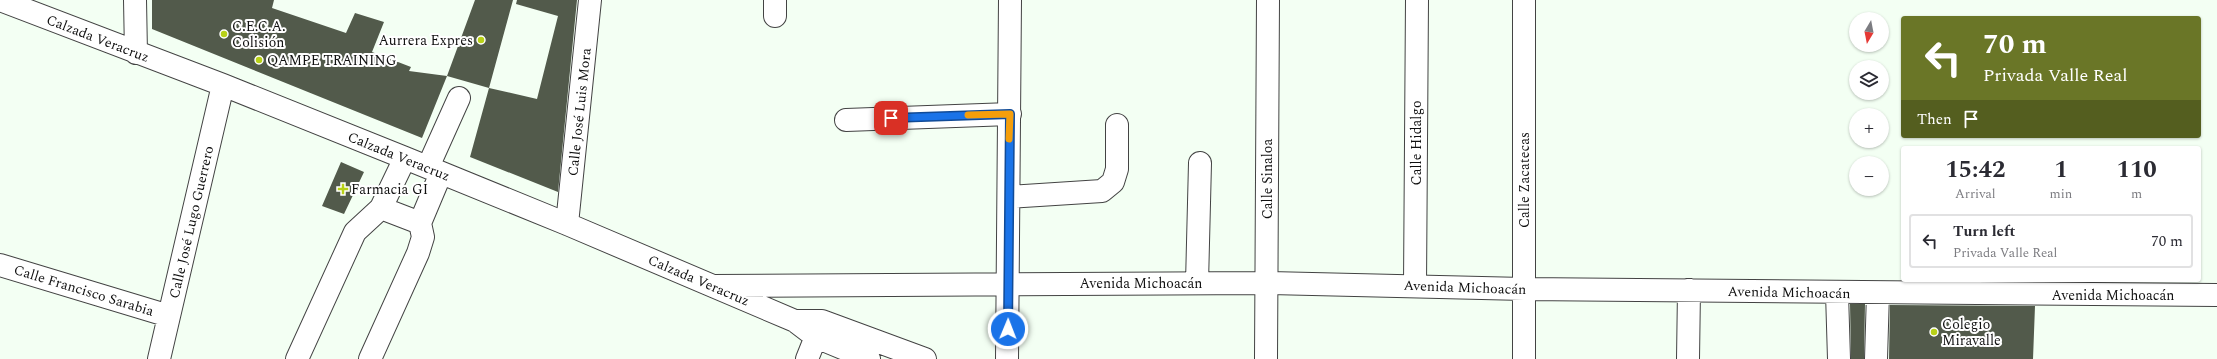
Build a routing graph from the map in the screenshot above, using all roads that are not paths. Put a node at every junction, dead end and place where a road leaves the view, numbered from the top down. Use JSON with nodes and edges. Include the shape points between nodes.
{"nodes":[{"id":1,"x":0,"y":0,"type":"edge"},
{"id":2,"x":135,"y":0,"type":"edge"},
{"id":3,"x":590,"y":0,"type":"edge"},
{"id":4,"x":1010,"y":0,"type":"edge"},
{"id":5,"x":1268,"y":0,"type":"edge"},
{"id":6,"x":1417,"y":0,"type":"edge"},
{"id":7,"x":1524,"y":0,"type":"edge"},
{"id":8,"x":136,"y":52,"type":"junction"},
{"id":9,"x":223,"y":85,"type":"junction"},
{"id":10,"x":459,"y":98,"type":"dead end"},
{"id":11,"x":1010,"y":114,"type":"junction"},
{"id":12,"x":846,"y":120,"type":"dead end"},
{"id":13,"x":1117,"y":125,"type":"dead end"},
{"id":14,"x":405,"y":158,"type":"junction"},
{"id":15,"x":1200,"y":163,"type":"dead end"},
{"id":16,"x":435,"y":170,"type":"junction"},
{"id":17,"x":1009,"y":197,"type":"junction"},
{"id":18,"x":381,"y":208,"type":"junction"},
{"id":19,"x":420,"y":223,"type":"junction"},
{"id":20,"x":567,"y":224,"type":"junction"},
{"id":21,"x":0,"y":265,"type":"edge"},
{"id":22,"x":1009,"y":283,"type":"junction"},
{"id":23,"x":1197,"y":283,"type":"junction"},
{"id":24,"x":1266,"y":283,"type":"junction"},
{"id":25,"x":1415,"y":285,"type":"junction"},
{"id":26,"x":713,"y":286,"type":"junction"},
{"id":27,"x":1524,"y":289,"type":"junction"},
{"id":28,"x":1689,"y":290,"type":"junction"},
{"id":29,"x":1837,"y":293,"type":"junction"},
{"id":30,"x":1878,"y":293,"type":"junction"},
{"id":31,"x":2217,"y":295,"type":"edge"},
{"id":32,"x":169,"y":316,"type":"junction"},
{"id":33,"x":819,"y":329,"type":"junction"},
{"id":34,"x":844,"y":346,"type":"edge"},
{"id":35,"x":159,"y":359,"type":"edge"},
{"id":36,"x":297,"y":359,"type":"edge"},
{"id":37,"x":370,"y":359,"type":"edge"},
{"id":38,"x":807,"y":359,"type":"edge"},
{"id":39,"x":869,"y":359,"type":"edge"},
{"id":40,"x":925,"y":359,"type":"edge"},
{"id":41,"x":1007,"y":359,"type":"edge"},
{"id":42,"x":1266,"y":359,"type":"edge"},
{"id":43,"x":1524,"y":359,"type":"edge"},
{"id":44,"x":1688,"y":359,"type":"edge"},
{"id":45,"x":1839,"y":359,"type":"edge"},
{"id":46,"x":1876,"y":359,"type":"edge"}],
"edges":[{"from":1,"to":8,"type":"street","name":"Calzada Veracruz"},
{"from":2,"to":8,"type":"street"},
{"from":3,"to":20,"type":"street","name":"Calle José Luis Mora"},
{"from":4,"to":11,"type":"street"},
{"from":5,"to":24,"type":"street","name":"Calle Sinaloa"},
{"from":6,"to":25,"type":"street","name":"Calle Hidalgo"},
{"from":7,"to":27,"type":"street","name":"Calle Zacatecas"},
{"from":8,"to":9,"type":"street","name":"Calzada Veracruz"},
{"from":9,"to":14,"type":"street","name":"Calzada Veracruz"},
{"from":9,"to":32,"type":"street","name":"Calle José Lugo Guerrero"},
{"from":10,"to":16,"type":"street"},
{"from":11,"to":12,"type":"street"},
{"from":11,"to":17,"type":"street"},
{"from":13,"to":17,"type":"street","via":[[1117,170],[1113,182],[1102,191]]},
{"from":14,"to":16,"type":"street","name":"Calzada Veracruz"},
{"from":14,"to":18,"type":"street"},
{"from":15,"to":23,"type":"street"},
{"from":16,"to":19,"type":"street"},
{"from":16,"to":20,"type":"street","name":"Calzada Veracruz"},
{"from":17,"to":22,"type":"street"},
{"from":18,"to":19,"type":"street"},
{"from":18,"to":36,"type":"street","via":[[355,232]]},
{"from":19,"to":37,"type":"street","via":[[423,237],[418,253]]},
{"from":20,"to":26,"type":"street","name":"Calzada Veracruz"},
{"from":21,"to":32,"type":"street","name":"Calle Francisco Sarabia"},
{"from":22,"to":23,"type":"street","name":"Avenida Michoacán"},
{"from":22,"to":26,"type":"street","name":"Avenida Michoacán"},
{"from":22,"to":41,"type":"street"},
{"from":23,"to":24,"type":"street","name":"Avenida Michoacán"},
{"from":24,"to":25,"type":"street","name":"Avenida Michoacán"},
{"from":24,"to":42,"type":"street","name":"Calle Sinaloa"},
{"from":25,"to":27,"type":"street","name":"Avenida Michoacán"},
{"from":26,"to":33,"type":"street","name":"Calzada Veracruz"},
{"from":27,"to":28,"type":"street","name":"Avenida Michoacán"},
{"from":27,"to":43,"type":"street","name":"Calle Zacatecas"},
{"from":28,"to":29,"type":"street","name":"Avenida Michoacán"},
{"from":28,"to":44,"type":"street"},
{"from":29,"to":30,"type":"street","name":"Avenida Michoacán"},
{"from":29,"to":45,"type":"street"},
{"from":30,"to":31,"type":"street","name":"Avenida Michoacán"},
{"from":30,"to":46,"type":"street"},
{"from":32,"to":35,"type":"street","name":"Calle José Lugo Guerrero"},
{"from":33,"to":34,"type":"street","name":"Calzada Veracruz"},
{"from":33,"to":38,"type":"street"},
{"from":34,"to":39,"type":"street","name":"Calzada Veracruz"},
{"from":34,"to":40,"type":"street","name":"Calzada Veracruz"}]}
